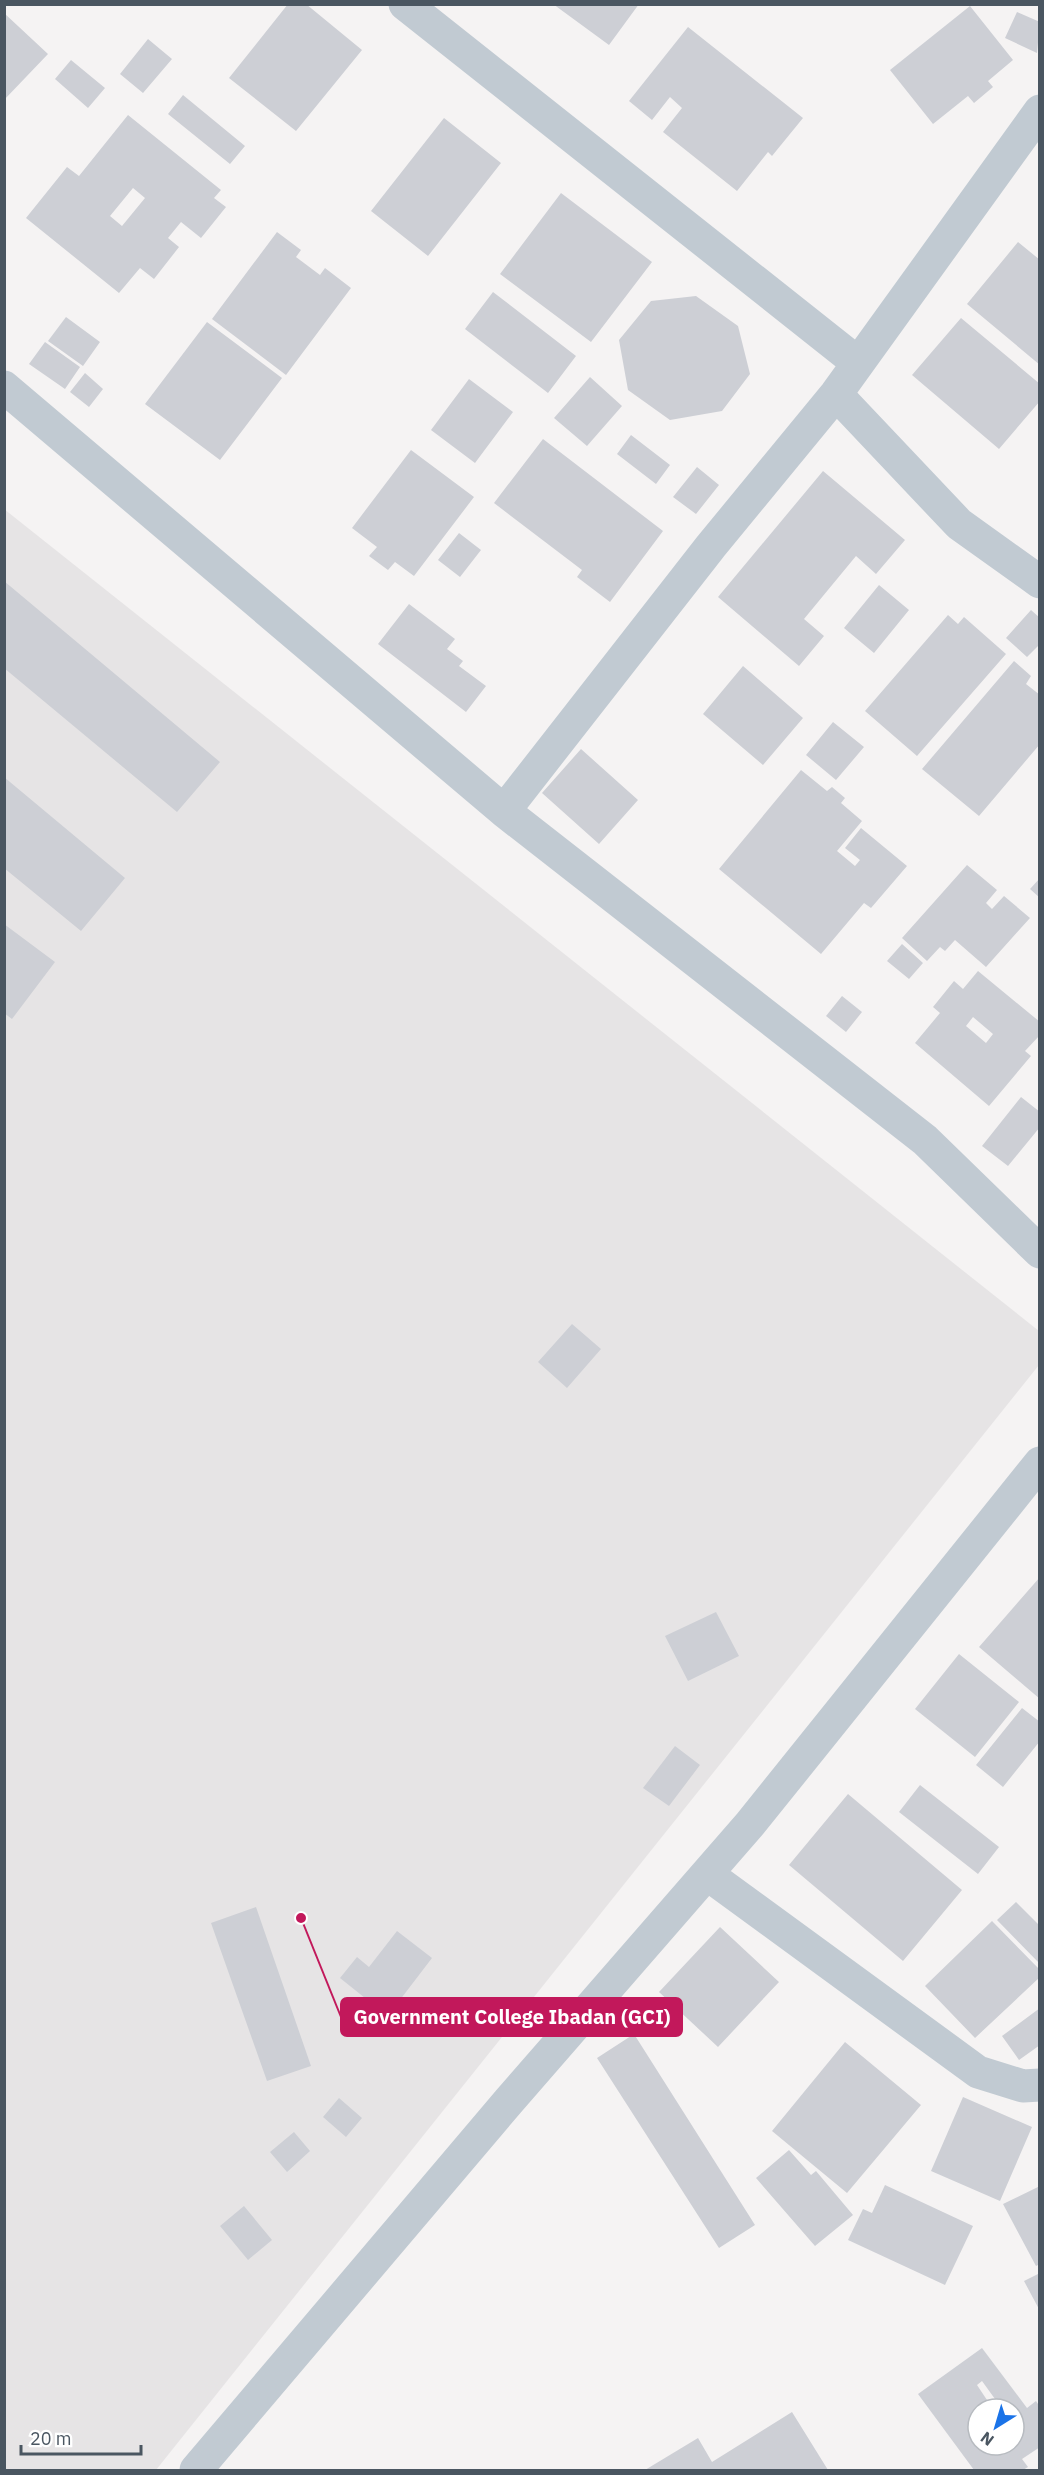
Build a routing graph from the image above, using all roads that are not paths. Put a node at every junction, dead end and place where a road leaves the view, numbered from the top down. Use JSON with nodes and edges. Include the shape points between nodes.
{"nodes":[{"id":1,"x":405,"y":4,"type":"edge"},
{"id":2,"x":1040,"y":111,"type":"edge"},
{"id":3,"x":858,"y":363,"type":"junction"},
{"id":4,"x":4,"y":387,"type":"edge"},
{"id":5,"x":836,"y":393,"type":"junction"},
{"id":6,"x":1040,"y":582,"type":"edge"},
{"id":7,"x":504,"y":812,"type":"junction"},
{"id":8,"x":1040,"y":1252,"type":"edge"},
{"id":9,"x":1040,"y":1463,"type":"edge"},
{"id":10,"x":707,"y":1874,"type":"junction"},
{"id":11,"x":1040,"y":2085,"type":"edge"},
{"id":12,"x":196,"y":2470,"type":"edge"}],
"edges":[{"from":1,"to":3,"type":"street"},
{"from":2,"to":3,"type":"street"},
{"from":3,"to":5,"type":"street"},
{"from":4,"to":7,"type":"street"},
{"from":5,"to":6,"type":"street","via":[[959,524]]},
{"from":5,"to":7,"type":"street"},
{"from":7,"to":8,"type":"street","via":[[925,1140]]},
{"from":9,"to":10,"type":"street"},
{"from":10,"to":11,"type":"street","via":[[978,2072],[1023,2086]]},
{"from":10,"to":12,"type":"street"}]}
